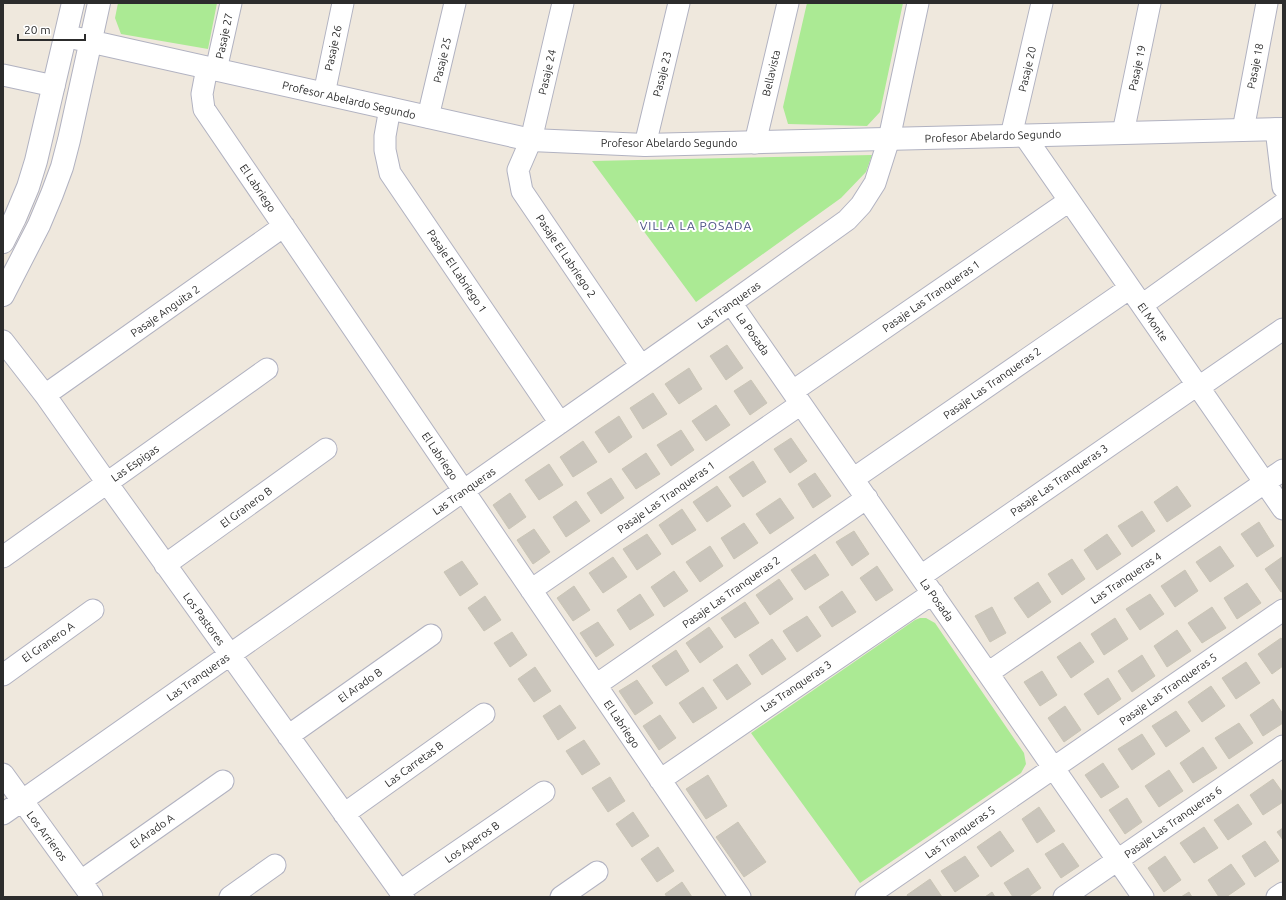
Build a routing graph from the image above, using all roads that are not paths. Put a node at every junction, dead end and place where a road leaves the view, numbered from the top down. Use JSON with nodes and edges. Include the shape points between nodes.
{"nodes":[{"id":1,"x":73,"y":3,"type":"edge"},
{"id":2,"x":100,"y":3,"type":"edge"},
{"id":3,"x":231,"y":3,"type":"edge"},
{"id":4,"x":343,"y":3,"type":"edge"},
{"id":5,"x":455,"y":3,"type":"edge"},
{"id":6,"x":563,"y":3,"type":"edge"},
{"id":7,"x":679,"y":3,"type":"edge"},
{"id":8,"x":788,"y":3,"type":"edge"},
{"id":9,"x":918,"y":3,"type":"edge"},
{"id":10,"x":1042,"y":3,"type":"edge"},
{"id":11,"x":1150,"y":3,"type":"edge"},
{"id":12,"x":1267,"y":3,"type":"edge"},
{"id":13,"x":66,"y":36,"type":"junction"},
{"id":14,"x":91,"y":42,"type":"junction"},
{"id":15,"x":212,"y":69,"type":"junction"},
{"id":16,"x":3,"y":75,"type":"edge"},
{"id":17,"x":54,"y":86,"type":"junction"},
{"id":18,"x":324,"y":94,"type":"junction"},
{"id":19,"x":390,"y":108,"type":"junction"},
{"id":20,"x":428,"y":117,"type":"junction"},
{"id":21,"x":1279,"y":129,"type":"edge"},
{"id":22,"x":1243,"y":130,"type":"junction"},
{"id":23,"x":1123,"y":133,"type":"junction"},
{"id":24,"x":1017,"y":135,"type":"junction"},
{"id":25,"x":889,"y":139,"type":"junction"},
{"id":26,"x":531,"y":140,"type":"junction"},
{"id":27,"x":755,"y":143,"type":"junction"},
{"id":28,"x":645,"y":145,"type":"junction"},
{"id":29,"x":1283,"y":187,"type":"edge"},
{"id":30,"x":1069,"y":200,"type":"junction"},
{"id":31,"x":1283,"y":204,"type":"edge"},
{"id":32,"x":284,"y":226,"type":"junction"},
{"id":33,"x":3,"y":242,"type":"edge"},
{"id":34,"x":1130,"y":288,"type":"junction"},
{"id":35,"x":3,"y":295,"type":"edge"},
{"id":36,"x":731,"y":303,"type":"junction"},
{"id":37,"x":1142,"y":305,"type":"junction"},
{"id":38,"x":1283,"y":328,"type":"edge"},
{"id":39,"x":3,"y":341,"type":"edge"},
{"id":40,"x":641,"y":366,"type":"junction"},
{"id":41,"x":268,"y":370,"type":"dead end"},
{"id":42,"x":1198,"y":386,"type":"junction"},
{"id":43,"x":45,"y":395,"type":"junction"},
{"id":44,"x":797,"y":398,"type":"junction"},
{"id":45,"x":560,"y":423,"type":"junction"},
{"id":46,"x":326,"y":449,"type":"dead end"},
{"id":47,"x":1283,"y":470,"type":"edge"},
{"id":48,"x":853,"y":479,"type":"junction"},
{"id":49,"x":1265,"y":482,"type":"junction"},
{"id":50,"x":107,"y":483,"type":"junction"},
{"id":51,"x":463,"y":491,"type":"junction"},
{"id":52,"x":867,"y":498,"type":"junction"},
{"id":53,"x":1283,"y":509,"type":"edge"},
{"id":54,"x":3,"y":558,"type":"edge"},
{"id":55,"x":165,"y":564,"type":"junction"},
{"id":56,"x":921,"y":576,"type":"junction"},
{"id":57,"x":531,"y":590,"type":"junction"},
{"id":58,"x":933,"y":593,"type":"junction"},
{"id":59,"x":93,"y":610,"type":"dead end"},
{"id":60,"x":1283,"y":610,"type":"edge"},
{"id":61,"x":431,"y":635,"type":"dead end"},
{"id":62,"x":230,"y":655,"type":"junction"},
{"id":63,"x":988,"y":673,"type":"junction"},
{"id":64,"x":3,"y":674,"type":"edge"},
{"id":65,"x":596,"y":685,"type":"junction"},
{"id":66,"x":484,"y":714,"type":"dead end"},
{"id":67,"x":288,"y":736,"type":"junction"},
{"id":68,"x":1283,"y":746,"type":"edge"},
{"id":69,"x":1054,"y":768,"type":"junction"},
{"id":70,"x":3,"y":774,"type":"edge"},
{"id":71,"x":660,"y":780,"type":"junction"},
{"id":72,"x":223,"y":782,"type":"dead end"},
{"id":73,"x":544,"y":792,"type":"dead end"},
{"id":74,"x":21,"y":801,"type":"junction"},
{"id":75,"x":3,"y":814,"type":"edge"},
{"id":76,"x":344,"y":814,"type":"junction"},
{"id":77,"x":1118,"y":860,"type":"junction"},
{"id":78,"x":275,"y":865,"type":"dead end"},
{"id":79,"x":597,"y":872,"type":"dead end"},
{"id":80,"x":86,"y":889,"type":"edge"},
{"id":81,"x":1283,"y":892,"type":"edge"},
{"id":82,"x":402,"y":894,"type":"edge"},
{"id":83,"x":230,"y":897,"type":"edge"},
{"id":84,"x":561,"y":897,"type":"edge"},
{"id":85,"x":740,"y":897,"type":"edge"},
{"id":86,"x":866,"y":897,"type":"edge"},
{"id":87,"x":1064,"y":897,"type":"edge"},
{"id":88,"x":1144,"y":897,"type":"edge"},
{"id":89,"x":1276,"y":897,"type":"edge"}],
"edges":[{"from":1,"to":13,"type":"street"},
{"from":2,"to":14,"type":"street"},
{"from":3,"to":15,"type":"street","name":"Pasaje 27"},
{"from":4,"to":18,"type":"street","name":"Pasaje 26"},
{"from":5,"to":20,"type":"street","name":"Pasaje 25"},
{"from":6,"to":26,"type":"street","name":"Pasaje 24"},
{"from":7,"to":28,"type":"street","name":"Pasaje 23"},
{"from":8,"to":27,"type":"street","name":"Bellavista"},
{"from":9,"to":25,"type":"street"},
{"from":10,"to":24,"type":"street","name":"Pasaje 20"},
{"from":11,"to":23,"type":"street","name":"Pasaje 19"},
{"from":12,"to":22,"type":"street","name":"Pasaje 18"},
{"from":13,"to":14,"type":"street","name":"Profesor Abelardo Segundo"},
{"from":13,"to":17,"type":"street"},
{"from":14,"to":15,"type":"street","name":"Profesor Abelardo Segundo"},
{"from":14,"to":35,"type":"street","via":[[62,168],[39,225]]},
{"from":15,"to":18,"type":"street","name":"Profesor Abelardo Segundo"},
{"from":15,"to":32,"type":"street","name":"El Labriego","via":[[202,94],[204,109]]},
{"from":16,"to":17,"type":"street"},
{"from":17,"to":33,"type":"street","via":[[28,187]]},
{"from":18,"to":19,"type":"street","name":"Profesor Abelardo Segundo"},
{"from":19,"to":20,"type":"street","name":"Profesor Abelardo Segundo"},
{"from":19,"to":45,"type":"street","name":"Pasaje El Labriego 1","via":[[385,150],[390,173]]},
{"from":20,"to":26,"type":"street","name":"Profesor Abelardo Segundo"},
{"from":21,"to":22,"type":"street","name":"Profesor Abelardo Segundo"},
{"from":21,"to":29,"type":"street"},
{"from":22,"to":23,"type":"street","name":"Profesor Abelardo Segundo"},
{"from":23,"to":24,"type":"street","name":"Profesor Abelardo Segundo"},
{"from":24,"to":25,"type":"street","name":"Profesor Abelardo Segundo"},
{"from":24,"to":30,"type":"street","name":"El Monte"},
{"from":25,"to":27,"type":"street","name":"Profesor Abelardo Segundo"},
{"from":25,"to":36,"type":"street","name":"Las Tranqueras","via":[[875,182],[861,205],[847,220]]},
{"from":26,"to":28,"type":"street","name":"Profesor Abelardo Segundo"},
{"from":26,"to":40,"type":"street","name":"Pasaje El Labriego 2","via":[[518,170],[522,191]]},
{"from":27,"to":28,"type":"street","name":"Profesor Abelardo Segundo"},
{"from":30,"to":34,"type":"street","name":"El Monte"},
{"from":30,"to":44,"type":"street","name":"Pasaje Las Tranqueras 1"},
{"from":31,"to":37,"type":"street"},
{"from":32,"to":43,"type":"street","name":"Pasaje Anguita 2"},
{"from":32,"to":51,"type":"street","name":"El Labriego"},
{"from":34,"to":37,"type":"street","name":"El Monte"},
{"from":34,"to":48,"type":"street","name":"Pasaje Las Tranqueras 2"},
{"from":36,"to":40,"type":"street","name":"Las Tranqueras"},
{"from":36,"to":44,"type":"street","name":"La Posada"},
{"from":37,"to":42,"type":"street","name":"El Monte"},
{"from":38,"to":42,"type":"street","name":"Pasaje Las Tranqueras 3"},
{"from":39,"to":43,"type":"street","name":"Los Pastores"},
{"from":40,"to":45,"type":"street","name":"Las Tranqueras"},
{"from":41,"to":50,"type":"street","name":"Las Espigas"},
{"from":42,"to":49,"type":"street","name":"El Monte"},
{"from":42,"to":56,"type":"street","name":"Pasaje Las Tranqueras 3"},
{"from":43,"to":50,"type":"street","name":"Los Pastores"},
{"from":44,"to":48,"type":"street","name":"La Posada"},
{"from":44,"to":57,"type":"street","name":"Pasaje Las Tranqueras 1"},
{"from":45,"to":51,"type":"street","name":"Las Tranqueras"},
{"from":46,"to":55,"type":"street","name":"El Granero B"},
{"from":47,"to":49,"type":"street","name":"Las Tranqueras 4"},
{"from":48,"to":52,"type":"street","name":"La Posada"},
{"from":49,"to":53,"type":"street","name":"El Monte"},
{"from":49,"to":63,"type":"street","name":"Las Tranqueras 4"},
{"from":50,"to":54,"type":"street","name":"Las Espigas"},
{"from":50,"to":55,"type":"street","name":"Los Pastores"},
{"from":51,"to":57,"type":"street","name":"El Labriego"},
{"from":51,"to":62,"type":"street","name":"Las Tranqueras"},
{"from":52,"to":56,"type":"street","name":"La Posada"},
{"from":52,"to":65,"type":"street","name":"Pasaje Las Tranqueras 2"},
{"from":55,"to":62,"type":"street","name":"Los Pastores"},
{"from":56,"to":58,"type":"street","name":"La Posada"},
{"from":57,"to":65,"type":"street","name":"El Labriego"},
{"from":58,"to":63,"type":"street","name":"La Posada"},
{"from":58,"to":71,"type":"street","name":"Las Tranqueras 3"},
{"from":59,"to":64,"type":"street","name":"El Granero A"},
{"from":60,"to":69,"type":"street","name":"Pasaje Las Tranqueras 5"},
{"from":61,"to":67,"type":"street","name":"El Arado B"},
{"from":62,"to":67,"type":"street","name":"Los Pastores"},
{"from":62,"to":74,"type":"street","name":"Las Tranqueras"},
{"from":63,"to":69,"type":"street","name":"La Posada"},
{"from":65,"to":71,"type":"street","name":"El Labriego"},
{"from":66,"to":76,"type":"street","name":"Las Carretas B"},
{"from":67,"to":76,"type":"street","name":"Los Pastores"},
{"from":68,"to":77,"type":"street","name":"Pasaje Las Tranqueras 6"},
{"from":69,"to":77,"type":"street","name":"La Posada"},
{"from":69,"to":86,"type":"street","name":"Las Tranqueras 5"},
{"from":70,"to":74,"type":"street","name":"Los Arrieros"},
{"from":71,"to":85,"type":"street","name":"El Labriego"},
{"from":72,"to":80,"type":"street","name":"El Arado A"},
{"from":73,"to":82,"type":"street","name":"Los Aperos B"},
{"from":74,"to":75,"type":"street","name":"Las Tranqueras"},
{"from":74,"to":80,"type":"street","name":"Los Arrieros"},
{"from":76,"to":82,"type":"street","name":"Los Pastores"},
{"from":77,"to":87,"type":"street","name":"Pasaje Las Tranqueras 6"},
{"from":77,"to":88,"type":"street","name":"La Posada"},
{"from":78,"to":83,"type":"street"},
{"from":79,"to":84,"type":"street"},
{"from":81,"to":89,"type":"street"}]}
